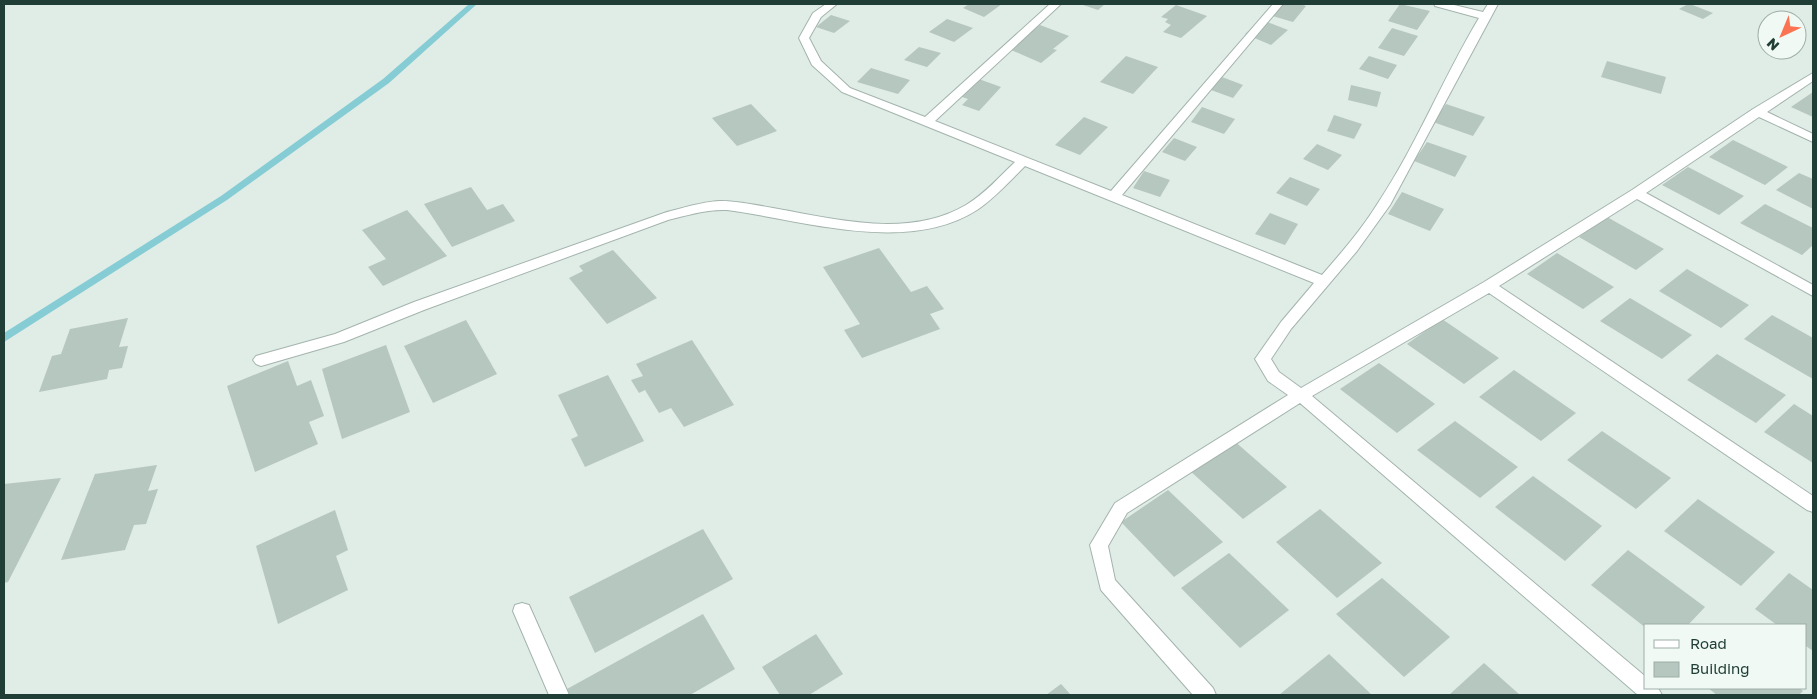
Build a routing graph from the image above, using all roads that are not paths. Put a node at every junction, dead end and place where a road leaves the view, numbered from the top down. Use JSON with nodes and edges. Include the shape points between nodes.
{"nodes":[{"id":1,"x":832,"y":4,"type":"edge"},
{"id":2,"x":1056,"y":4,"type":"edge"},
{"id":3,"x":1278,"y":4,"type":"edge"},
{"id":4,"x":1439,"y":4,"type":"edge"},
{"id":5,"x":1493,"y":4,"type":"edge"},
{"id":6,"x":1485,"y":16,"type":"junction"},
{"id":7,"x":1813,"y":76,"type":"edge"},
{"id":8,"x":1757,"y":112,"type":"junction"},
{"id":9,"x":928,"y":121,"type":"junction"},
{"id":10,"x":1813,"y":138,"type":"edge"},
{"id":11,"x":1025,"y":160,"type":"junction"},
{"id":12,"x":1636,"y":193,"type":"junction"},
{"id":13,"x":1114,"y":196,"type":"junction"},
{"id":14,"x":1323,"y":281,"type":"junction"},
{"id":15,"x":1489,"y":286,"type":"junction"},
{"id":16,"x":1813,"y":291,"type":"edge"},
{"id":17,"x":261,"y":360,"type":"dead end"},
{"id":18,"x":1301,"y":395,"type":"junction"},
{"id":19,"x":1813,"y":506,"type":"edge"},
{"id":20,"x":522,"y":611,"type":"dead end"},
{"id":21,"x":1644,"y":688,"type":"edge"},
{"id":22,"x":559,"y":695,"type":"edge"},
{"id":23,"x":1206,"y":695,"type":"edge"}],
"edges":[{"from":1,"to":9,"type":"street","via":[[817,15],[804,38],[816,63],[846,90]]},
{"from":2,"to":9,"type":"street"},
{"from":3,"to":13,"type":"street"},
{"from":4,"to":6,"type":"street"},
{"from":5,"to":6,"type":"street"},
{"from":6,"to":14,"type":"street","via":[[1400,178],[1365,233]]},
{"from":7,"to":8,"type":"street"},
{"from":8,"to":10,"type":"street"},
{"from":8,"to":12,"type":"street"},
{"from":9,"to":11,"type":"street"},
{"from":11,"to":13,"type":"street"},
{"from":11,"to":17,"type":"street","via":[[971,207],[946,220],[910,227],[838,225],[726,205],[693,209],[339,338]]},
{"from":12,"to":15,"type":"street"},
{"from":12,"to":16,"type":"street"},
{"from":13,"to":14,"type":"street"},
{"from":14,"to":18,"type":"street","via":[[1263,359],[1267,372]]},
{"from":15,"to":18,"type":"street"},
{"from":15,"to":19,"type":"street"},
{"from":18,"to":21,"type":"street"},
{"from":18,"to":23,"type":"street","via":[[1121,508],[1098,545],[1107,584]]},
{"from":20,"to":22,"type":"street"}]}
